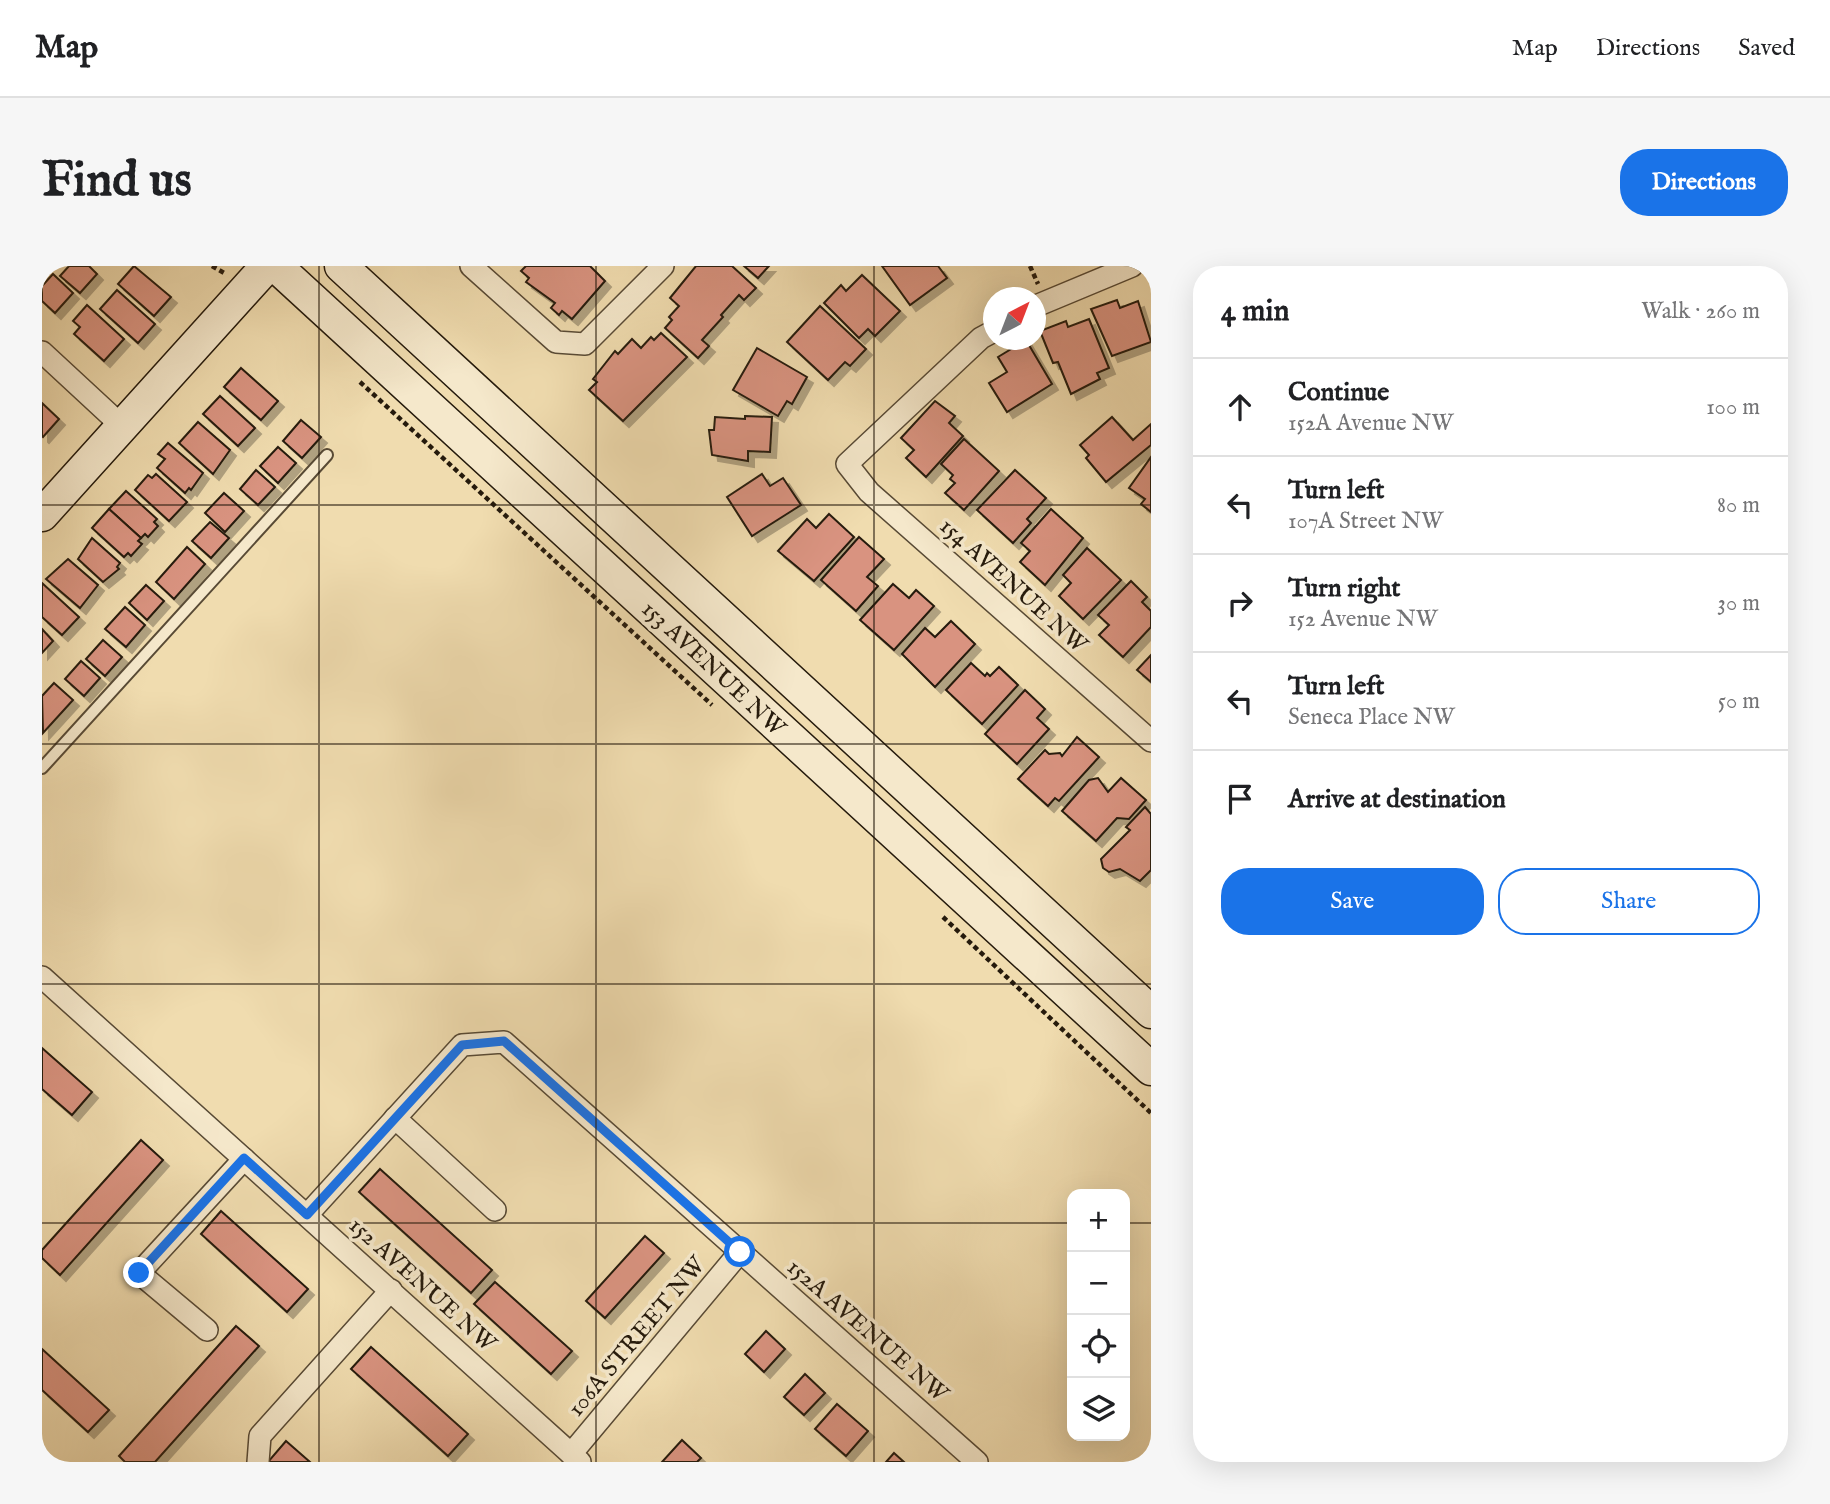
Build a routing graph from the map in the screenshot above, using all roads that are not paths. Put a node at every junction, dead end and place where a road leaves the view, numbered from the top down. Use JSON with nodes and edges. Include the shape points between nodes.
{"nodes":[{"id":1,"x":267,"y":266,"type":"edge"},
{"id":2,"x":276,"y":266,"type":"edge"},
{"id":3,"x":341,"y":266,"type":"edge"},
{"id":4,"x":471,"y":266,"type":"edge"},
{"id":5,"x":663,"y":266,"type":"edge"},
{"id":6,"x":1132,"y":266,"type":"edge"},
{"id":7,"x":1046,"y":301,"type":"edge"},
{"id":8,"x":983,"y":337,"type":"edge"},
{"id":9,"x":42,"y":352,"type":"edge"},
{"id":10,"x":122,"y":427,"type":"junction"},
{"id":11,"x":327,"y":455,"type":"dead end"},
{"id":12,"x":42,"y":515,"type":"edge"},
{"id":13,"x":1151,"y":741,"type":"edge"},
{"id":14,"x":42,"y":768,"type":"edge"},
{"id":15,"x":42,"y":977,"type":"edge"},
{"id":16,"x":1151,"y":1012,"type":"edge"},
{"id":17,"x":1151,"y":1069,"type":"edge"},
{"id":18,"x":395,"y":1118,"type":"junction"},
{"id":19,"x":244,"y":1158,"type":"junction"},
{"id":20,"x":495,"y":1210,"type":"dead end"},
{"id":21,"x":307,"y":1215,"type":"junction"},
{"id":22,"x":740,"y":1252,"type":"junction"},
{"id":23,"x":391,"y":1290,"type":"junction"},
{"id":24,"x":207,"y":1331,"type":"dead end"},
{"id":25,"x":576,"y":1458,"type":"edge"},
{"id":26,"x":258,"y":1462,"type":"edge"},
{"id":27,"x":977,"y":1462,"type":"edge"}],
"edges":[{"from":1,"to":10,"type":"main road"},
{"from":2,"to":17,"type":"main road","name":"153 AVENUE NW"},
{"from":3,"to":16,"type":"main road","name":"153 AVENUE NW"},
{"from":4,"to":5,"type":"street","via":[[556,342],[585,344]]},
{"from":6,"to":7,"type":"street"},
{"from":8,"to":13,"type":"street","name":"154 AVENUE NW","via":[[847,464],[869,492]]},
{"from":9,"to":10,"type":"street"},
{"from":10,"to":12,"type":"main road"},
{"from":11,"to":14,"type":"lane"},
{"from":15,"to":19,"type":"street","name":"152 AVENUE NW"},
{"from":18,"to":20,"type":"street"},
{"from":18,"to":21,"type":"street"},
{"from":18,"to":22,"type":"street","name":"152A AVENUE NW","via":[[462,1045],[504,1041]]},
{"from":19,"to":21,"type":"street","name":"152 AVENUE NW"},
{"from":19,"to":24,"type":"street","via":[[139,1273]]},
{"from":21,"to":23,"type":"street","name":"152 AVENUE NW"},
{"from":22,"to":25,"type":"street","name":"106A STREET NW"},
{"from":22,"to":27,"type":"street","name":"152A AVENUE NW"},
{"from":23,"to":25,"type":"street","name":"152 AVENUE NW"},
{"from":23,"to":26,"type":"street","via":[[260,1436]]}]}
